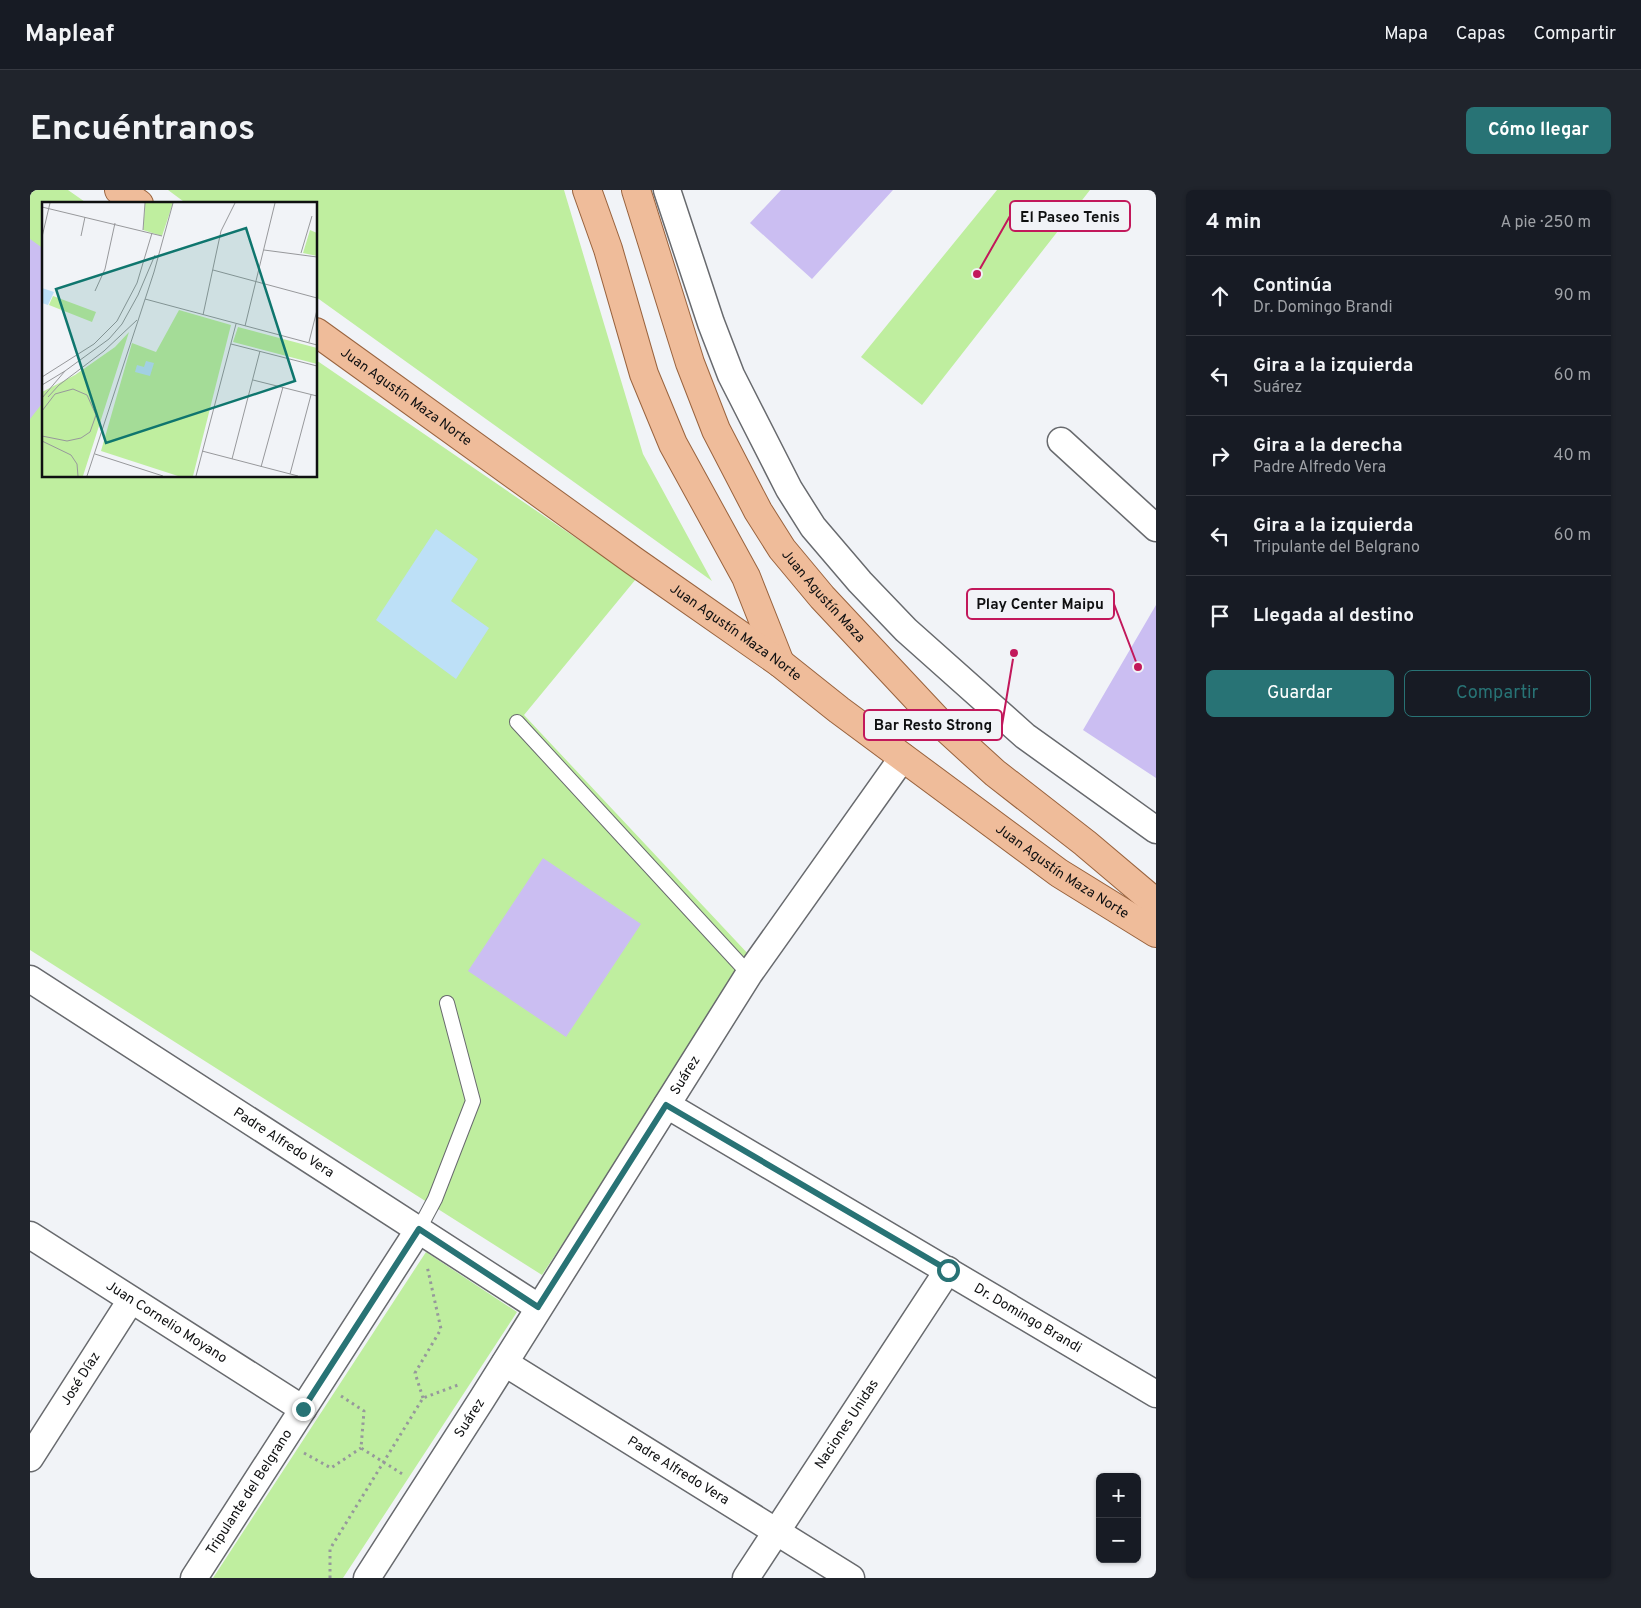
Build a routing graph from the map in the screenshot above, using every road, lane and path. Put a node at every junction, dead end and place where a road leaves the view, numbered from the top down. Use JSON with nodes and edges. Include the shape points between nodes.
{"nodes":[{"id":1,"x":120,"y":190,"type":"edge"},
{"id":2,"x":587,"y":190,"type":"edge"},
{"id":3,"x":636,"y":190,"type":"edge"},
{"id":4,"x":666,"y":190,"type":"edge"},
{"id":5,"x":136,"y":202,"type":"edge"},
{"id":6,"x":318,"y":333,"type":"edge"},
{"id":7,"x":1061,"y":441,"type":"dead end"},
{"id":8,"x":1156,"y":528,"type":"edge"},
{"id":9,"x":780,"y":663,"type":"junction"},
{"id":10,"x":517,"y":722,"type":"dead end"},
{"id":11,"x":903,"y":757,"type":"junction"},
{"id":12,"x":1156,"y":830,"type":"edge"},
{"id":13,"x":1156,"y":903,"type":"edge"},
{"id":14,"x":1156,"y":933,"type":"edge"},
{"id":15,"x":749,"y":974,"type":"junction"},
{"id":16,"x":30,"y":979,"type":"edge"},
{"id":17,"x":447,"y":1003,"type":"dead end"},
{"id":18,"x":666,"y":1105,"type":"junction"},
{"id":19,"x":419,"y":1229,"type":"junction"},
{"id":20,"x":30,"y":1235,"type":"edge"},
{"id":21,"x":948,"y":1270,"type":"junction"},
{"id":22,"x":131,"y":1300,"type":"junction"},
{"id":23,"x":538,"y":1307,"type":"junction"},
{"id":24,"x":504,"y":1363,"type":"junction"},
{"id":25,"x":320,"y":1382,"type":"junction"},
{"id":26,"x":1156,"y":1394,"type":"edge"},
{"id":27,"x":423,"y":1398,"type":"junction"},
{"id":28,"x":482,"y":1399,"type":"junction"},
{"id":29,"x":303,"y":1409,"type":"junction"},
{"id":30,"x":283,"y":1441,"type":"junction"},
{"id":31,"x":361,"y":1448,"type":"junction"},
{"id":32,"x":30,"y":1458,"type":"edge"},
{"id":33,"x":384,"y":1462,"type":"junction"},
{"id":34,"x":424,"y":1488,"type":"junction"},
{"id":35,"x":776,"y":1532,"type":"junction"},
{"id":36,"x":194,"y":1578,"type":"edge"},
{"id":37,"x":330,"y":1578,"type":"edge"},
{"id":38,"x":366,"y":1578,"type":"edge"},
{"id":39,"x":746,"y":1578,"type":"edge"},
{"id":40,"x":852,"y":1578,"type":"edge"}],
"edges":[{"from":1,"to":5,"type":"main road"},
{"from":2,"to":9,"type":"main road","via":[[608,249],[644,374],[673,444],[746,577]]},
{"from":3,"to":13,"type":"main road","name":"Juan Agustín Maza","via":[[690,363],[716,430],[758,511],[782,549],[822,597],[939,722],[995,773]]},
{"from":4,"to":12,"type":"street","via":[[731,375],[789,488],[813,527],[906,630],[996,710],[1026,736]]},
{"from":6,"to":9,"type":"main road","name":"Juan Agustín Maza Norte"},
{"from":7,"to":8,"type":"street"},
{"from":9,"to":11,"type":"main road","name":"Juan Agustín Maza Norte"},
{"from":10,"to":15,"type":"lane"},
{"from":11,"to":14,"type":"main road","name":"Juan Agustín Maza Norte","via":[[1059,873]]},
{"from":11,"to":15,"type":"street","name":"Suárez"},
{"from":15,"to":18,"type":"street","name":"Suárez"},
{"from":16,"to":19,"type":"street","name":"Padre Alfredo Vera"},
{"from":17,"to":19,"type":"lane","via":[[473,1101],[435,1198]]},
{"from":18,"to":21,"type":"street","name":"Dr. Domingo Brandi"},
{"from":18,"to":23,"type":"street","name":"Suárez"},
{"from":19,"to":23,"type":"street","name":"Padre Alfredo Vera"},
{"from":19,"to":25,"type":"street","name":"Tripulante del Belgrano"},
{"from":19,"to":27,"type":"path","via":[[441,1329],[415,1374]]},
{"from":20,"to":22,"type":"street","name":"Juan Cornelio Moyano"},
{"from":21,"to":26,"type":"street","name":"Dr. Domingo Brandi"},
{"from":21,"to":35,"type":"street","name":"Naciones Unidas"},
{"from":22,"to":29,"type":"street","name":"Juan Cornelio Moyano"},
{"from":22,"to":32,"type":"street","name":"José Díaz"},
{"from":23,"to":24,"type":"street","name":"Suárez"},
{"from":24,"to":28,"type":"street","name":"Suárez"},
{"from":24,"to":35,"type":"street","name":"Padre Alfredo Vera"},
{"from":25,"to":29,"type":"street","name":"Tripulante del Belgrano"},
{"from":25,"to":31,"type":"path","via":[[364,1411]]},
{"from":27,"to":28,"type":"path","via":[[458,1385]]},
{"from":27,"to":33,"type":"path"},
{"from":28,"to":34,"type":"street","name":"Suárez"},
{"from":29,"to":30,"type":"street","name":"Tripulante del Belgrano"},
{"from":30,"to":31,"type":"path","via":[[331,1468]]},
{"from":30,"to":36,"type":"street","name":"Tripulante del Belgrano"},
{"from":31,"to":33,"type":"path"},
{"from":33,"to":34,"type":"path"},
{"from":33,"to":37,"type":"path","via":[[330,1549]]},
{"from":34,"to":38,"type":"street","name":"Suárez"},
{"from":35,"to":39,"type":"street","name":"Naciones Unidas"},
{"from":35,"to":40,"type":"street","name":"Padre Alfredo Vera"}]}
